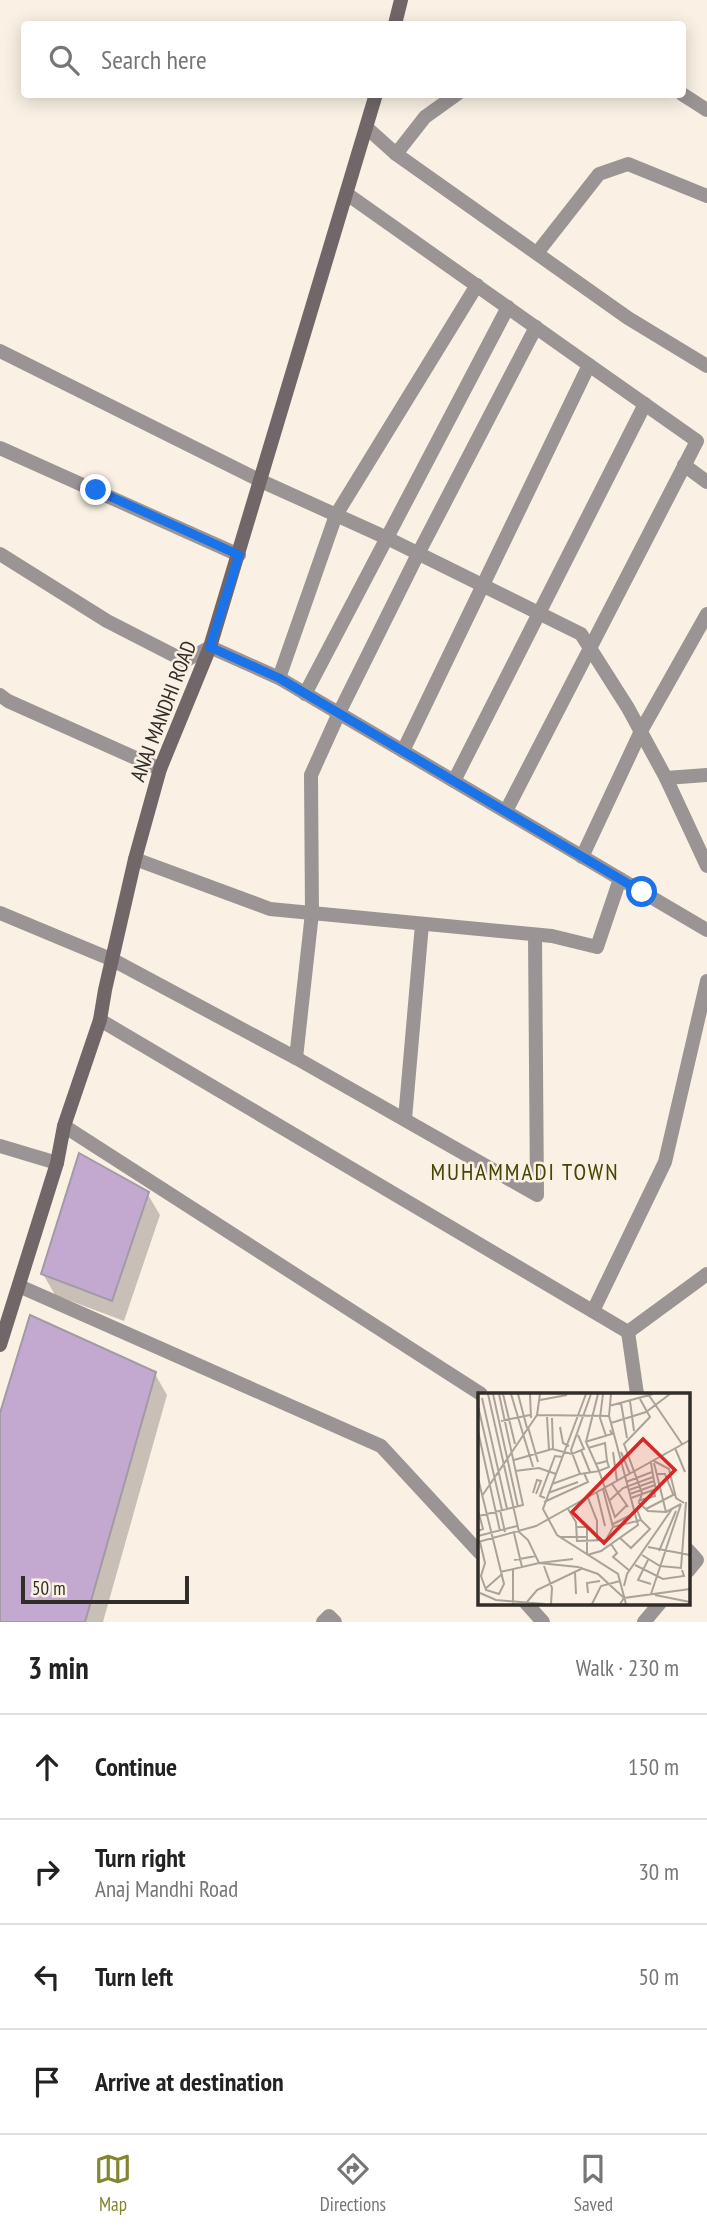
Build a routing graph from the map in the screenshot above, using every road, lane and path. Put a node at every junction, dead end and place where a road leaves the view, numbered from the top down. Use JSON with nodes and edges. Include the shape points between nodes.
{"nodes":[{"id":1,"x":401,"y":0,"type":"edge"},
{"id":2,"x":396,"y":21,"type":"edge"},
{"id":3,"x":686,"y":97,"type":"edge"},
{"id":4,"x":375,"y":98,"type":"edge"},
{"id":5,"x":451,"y":98,"type":"edge"},
{"id":6,"x":707,"y":110,"type":"edge"},
{"id":7,"x":367,"y":128,"type":"junction"},
{"id":8,"x":396,"y":154,"type":"junction"},
{"id":9,"x":347,"y":194,"type":"junction"},
{"id":10,"x":707,"y":196,"type":"edge"},
{"id":11,"x":537,"y":253,"type":"junction"},
{"id":12,"x":477,"y":285,"type":"junction"},
{"id":13,"x":508,"y":307,"type":"junction"},
{"id":14,"x":536,"y":327,"type":"junction"},
{"id":15,"x":0,"y":351,"type":"edge"},
{"id":16,"x":589,"y":365,"type":"junction"},
{"id":17,"x":707,"y":366,"type":"edge"},
{"id":18,"x":645,"y":404,"type":"junction"},
{"id":19,"x":0,"y":448,"type":"edge"},
{"id":20,"x":684,"y":465,"type":"junction"},
{"id":21,"x":261,"y":481,"type":"junction"},
{"id":22,"x":707,"y":482,"type":"edge"},
{"id":23,"x":336,"y":515,"type":"junction"},
{"id":24,"x":387,"y":538,"type":"junction"},
{"id":25,"x":0,"y":554,"type":"edge"},
{"id":26,"x":418,"y":554,"type":"junction"},
{"id":27,"x":239,"y":555,"type":"junction"},
{"id":28,"x":482,"y":585,"type":"junction"},
{"id":29,"x":539,"y":612,"type":"junction"},
{"id":30,"x":707,"y":614,"type":"edge"},
{"id":31,"x":210,"y":647,"type":"junction"},
{"id":32,"x":590,"y":648,"type":"junction"},
{"id":33,"x":279,"y":678,"type":"junction"},
{"id":34,"x":305,"y":694,"type":"junction"},
{"id":35,"x":0,"y":695,"type":"edge"},
{"id":36,"x":339,"y":713,"type":"junction"},
{"id":37,"x":640,"y":731,"type":"junction"},
{"id":38,"x":403,"y":751,"type":"junction"},
{"id":39,"x":160,"y":769,"type":"junction"},
{"id":40,"x":707,"y":775,"type":"edge"},
{"id":41,"x":666,"y":778,"type":"junction"},
{"id":42,"x":454,"y":781,"type":"junction"},
{"id":43,"x":506,"y":811,"type":"junction"},
{"id":44,"x":582,"y":857,"type":"junction"},
{"id":45,"x":135,"y":859,"type":"junction"},
{"id":46,"x":707,"y":866,"type":"edge"},
{"id":47,"x":620,"y":879,"type":"junction"},
{"id":48,"x":0,"y":913,"type":"edge"},
{"id":49,"x":312,"y":913,"type":"junction"},
{"id":50,"x":422,"y":924,"type":"junction"},
{"id":51,"x":707,"y":930,"type":"edge"},
{"id":52,"x":535,"y":934,"type":"junction"},
{"id":53,"x":113,"y":960,"type":"junction"},
{"id":54,"x":707,"y":981,"type":"edge"},
{"id":55,"x":100,"y":1020,"type":"junction"},
{"id":56,"x":296,"y":1058,"type":"junction"},
{"id":57,"x":405,"y":1119,"type":"junction"},
{"id":58,"x":64,"y":1126,"type":"junction"},
{"id":59,"x":0,"y":1146,"type":"edge"},
{"id":60,"x":57,"y":1163,"type":"junction"},
{"id":61,"x":707,"y":1274,"type":"edge"},
{"id":62,"x":19,"y":1286,"type":"junction"},
{"id":63,"x":593,"y":1311,"type":"junction"},
{"id":64,"x":4,"y":1316,"type":"edge"},
{"id":65,"x":628,"y":1332,"type":"junction"},
{"id":66,"x":0,"y":1345,"type":"edge"},
{"id":67,"x":478,"y":1393,"type":"edge"},
{"id":68,"x":638,"y":1393,"type":"edge"},
{"id":69,"x":478,"y":1551,"type":"edge"},
{"id":70,"x":690,"y":1552,"type":"edge"},
{"id":71,"x":690,"y":1569,"type":"edge"},
{"id":72,"x":527,"y":1604,"type":"edge"},
{"id":73,"x":659,"y":1604,"type":"edge"},
{"id":74,"x":323,"y":1622,"type":"edge"},
{"id":75,"x":335,"y":1622,"type":"edge"},
{"id":76,"x":543,"y":1622,"type":"edge"},
{"id":77,"x":644,"y":1622,"type":"edge"}],
"edges":[{"from":1,"to":2,"type":"street"},
{"from":3,"to":6,"type":"street"},
{"from":4,"to":7,"type":"street","name":"ANAJ MANDHI ROAD"},
{"from":5,"to":8,"type":"street","via":[[425,117]]},
{"from":7,"to":8,"type":"street"},
{"from":7,"to":9,"type":"street","name":"ANAJ MANDHI ROAD"},
{"from":8,"to":11,"type":"street"},
{"from":9,"to":12,"type":"street"},
{"from":9,"to":21,"type":"street","name":"ANAJ MANDHI ROAD"},
{"from":10,"to":11,"type":"street","via":[[628,164],[599,174]]},
{"from":11,"to":17,"type":"street","via":[[628,318]]},
{"from":12,"to":13,"type":"street"},
{"from":12,"to":23,"type":"street"},
{"from":13,"to":14,"type":"street"},
{"from":13,"to":24,"type":"street"},
{"from":14,"to":16,"type":"street"},
{"from":14,"to":26,"type":"street"},
{"from":15,"to":21,"type":"street"},
{"from":16,"to":18,"type":"street"},
{"from":16,"to":28,"type":"street"},
{"from":18,"to":20,"type":"street","via":[[697,441]]},
{"from":18,"to":29,"type":"street"},
{"from":19,"to":27,"type":"street"},
{"from":20,"to":22,"type":"street"},
{"from":20,"to":32,"type":"street"},
{"from":21,"to":23,"type":"street"},
{"from":21,"to":27,"type":"street","name":"ANAJ MANDHI ROAD"},
{"from":23,"to":24,"type":"street"},
{"from":23,"to":33,"type":"street"},
{"from":24,"to":26,"type":"street"},
{"from":24,"to":34,"type":"street"},
{"from":25,"to":31,"type":"street","via":[[107,621],[185,661]]},
{"from":26,"to":28,"type":"street"},
{"from":26,"to":36,"type":"street"},
{"from":27,"to":31,"type":"street","name":"ANAJ MANDHI ROAD"},
{"from":28,"to":29,"type":"street"},
{"from":28,"to":38,"type":"street"},
{"from":29,"to":32,"type":"street","via":[[581,634]]},
{"from":29,"to":42,"type":"street"},
{"from":30,"to":37,"type":"street"},
{"from":31,"to":33,"type":"street"},
{"from":31,"to":39,"type":"street","name":"ANAJ MANDHI ROAD"},
{"from":32,"to":37,"type":"street"},
{"from":32,"to":43,"type":"street"},
{"from":33,"to":34,"type":"street"},
{"from":34,"to":36,"type":"street"},
{"from":35,"to":39,"type":"street"},
{"from":36,"to":38,"type":"street"},
{"from":36,"to":49,"type":"street","via":[[311,775]]},
{"from":37,"to":41,"type":"street"},
{"from":37,"to":44,"type":"street"},
{"from":38,"to":42,"type":"street"},
{"from":39,"to":45,"type":"street","name":"ANAJ MANDHI ROAD"},
{"from":40,"to":41,"type":"street"},
{"from":41,"to":46,"type":"street"},
{"from":42,"to":43,"type":"street"},
{"from":43,"to":44,"type":"street"},
{"from":44,"to":47,"type":"street"},
{"from":45,"to":49,"type":"street","via":[[270,909]]},
{"from":45,"to":53,"type":"street","name":"ANAJ MANDHI ROAD"},
{"from":47,"to":51,"type":"street"},
{"from":47,"to":52,"type":"street","via":[[597,947]]},
{"from":48,"to":53,"type":"street"},
{"from":49,"to":50,"type":"street"},
{"from":49,"to":56,"type":"street"},
{"from":50,"to":52,"type":"street"},
{"from":50,"to":57,"type":"street"},
{"from":52,"to":57,"type":"street","via":[[537,1195]]},
{"from":53,"to":55,"type":"street","name":"ANAJ MANDHI ROAD"},
{"from":53,"to":56,"type":"street"},
{"from":54,"to":63,"type":"street","via":[[665,1162]]},
{"from":55,"to":58,"type":"street","name":"ANAJ MANDHI ROAD"},
{"from":55,"to":63,"type":"street"},
{"from":56,"to":57,"type":"street"},
{"from":58,"to":60,"type":"street","name":"ANAJ MANDHI ROAD"},
{"from":58,"to":67,"type":"street"},
{"from":59,"to":60,"type":"street"},
{"from":60,"to":62,"type":"street","name":"ANAJ MANDHI ROAD"},
{"from":61,"to":65,"type":"street"},
{"from":62,"to":64,"type":"street","name":"ANAJ MANDHI ROAD"},
{"from":62,"to":69,"type":"street","via":[[381,1446]]},
{"from":63,"to":65,"type":"street"},
{"from":64,"to":66,"type":"street","name":"ANAJ MANDHI ROAD"},
{"from":65,"to":68,"type":"street"},
{"from":70,"to":71,"type":"street","via":[[697,1560]]},
{"from":72,"to":76,"type":"street"},
{"from":73,"to":77,"type":"street"},
{"from":74,"to":75,"type":"street","via":[[329,1616]]}]}
